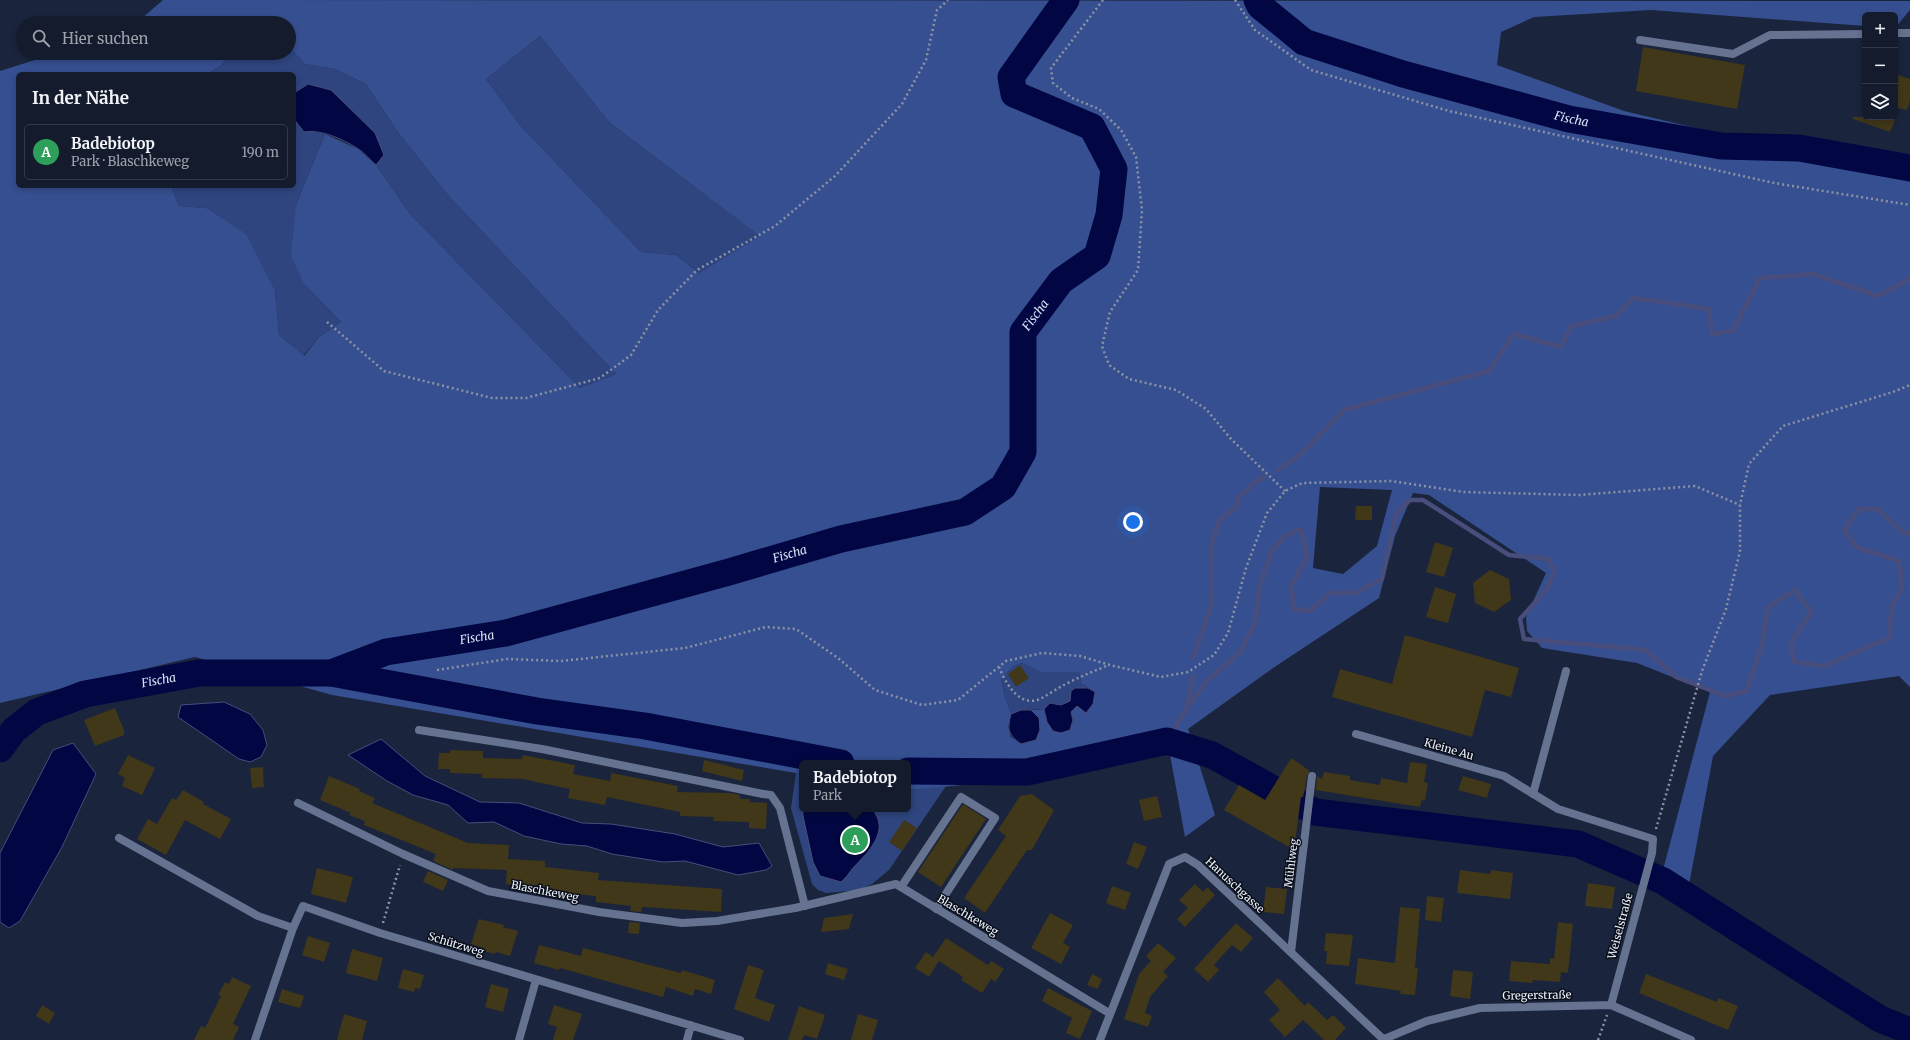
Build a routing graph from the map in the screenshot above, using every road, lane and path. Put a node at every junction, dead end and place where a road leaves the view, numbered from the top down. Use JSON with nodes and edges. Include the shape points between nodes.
{"nodes":[{"id":1,"x":948,"y":0,"type":"edge"},
{"id":2,"x":1103,"y":0,"type":"edge"},
{"id":3,"x":1235,"y":0,"type":"edge"},
{"id":4,"x":1898,"y":33,"type":"edge"},
{"id":5,"x":1910,"y":33,"type":"edge"},
{"id":6,"x":1862,"y":34,"type":"edge"},
{"id":7,"x":1640,"y":40,"type":"dead end"},
{"id":8,"x":1910,"y":205,"type":"edge"},
{"id":9,"x":327,"y":322,"type":"dead end"},
{"id":10,"x":1910,"y":385,"type":"edge"},
{"id":11,"x":1285,"y":491,"type":"junction"},
{"id":12,"x":1740,"y":505,"type":"junction"},
{"id":13,"x":1110,"y":665,"type":"junction"},
{"id":14,"x":999,"y":667,"type":"junction"},
{"id":15,"x":437,"y":670,"type":"dead end"},
{"id":16,"x":1566,"y":671,"type":"dead end"},
{"id":17,"x":419,"y":730,"type":"dead end"},
{"id":18,"x":1356,"y":734,"type":"dead end"},
{"id":19,"x":1312,"y":776,"type":"dead end"},
{"id":20,"x":1533,"y":794,"type":"junction"},
{"id":21,"x":298,"y":803,"type":"dead end"},
{"id":22,"x":119,"y":838,"type":"dead end"},
{"id":23,"x":1653,"y":839,"type":"junction"},
{"id":24,"x":403,"y":854,"type":"junction"},
{"id":25,"x":900,"y":887,"type":"junction"},
{"id":26,"x":805,"y":906,"type":"junction"},
{"id":27,"x":936,"y":909,"type":"junction"},
{"id":28,"x":293,"y":928,"type":"junction"},
{"id":29,"x":380,"y":933,"type":"junction"},
{"id":30,"x":1291,"y":952,"type":"junction"},
{"id":31,"x":536,"y":980,"type":"junction"},
{"id":32,"x":1611,"y":1005,"type":"junction"},
{"id":33,"x":1110,"y":1013,"type":"junction"},
{"id":34,"x":691,"y":1025,"type":"junction"},
{"id":35,"x":255,"y":1040,"type":"edge"},
{"id":36,"x":520,"y":1040,"type":"edge"},
{"id":37,"x":687,"y":1040,"type":"edge"},
{"id":38,"x":740,"y":1040,"type":"edge"},
{"id":39,"x":1100,"y":1040,"type":"edge"},
{"id":40,"x":1383,"y":1040,"type":"edge"},
{"id":41,"x":1598,"y":1040,"type":"edge"},
{"id":42,"x":1691,"y":1040,"type":"edge"}],
"edges":[{"from":1,"to":9,"type":"path","via":[[937,10],[926,60],[902,104],[835,176],[774,226],[697,270],[658,310],[631,355],[600,378],[526,398],[492,398],[384,371]]},
{"from":2,"to":11,"type":"path","via":[[1052,68],[1053,83],[1072,98],[1099,109],[1121,130],[1136,157],[1142,210],[1138,270],[1110,312],[1102,346],[1104,352],[1109,365],[1128,379],[1176,390],[1206,409],[1230,440]]},
{"from":3,"to":8,"type":"path","via":[[1255,30],[1311,70],[1472,116],[1774,183]]},
{"from":4,"to":5,"type":"street"},
{"from":6,"to":7,"type":"street","via":[[1770,36],[1733,54]]},
{"from":10,"to":12,"type":"path","via":[[1783,426],[1749,464]]},
{"from":11,"to":12,"type":"path","via":[[1302,483],[1390,482],[1464,492],[1572,494],[1695,486]]},
{"from":11,"to":13,"type":"path","via":[[1267,513],[1246,568],[1228,633],[1214,655],[1188,672],[1161,677]]},
{"from":12,"to":23,"type":"path","via":[[1740,551],[1726,609],[1702,671]]},
{"from":13,"to":14,"type":"path","via":[[1080,656],[1042,652],[1006,661]]},
{"from":13,"to":14,"type":"path","via":[[1084,675],[1039,700],[1026,700],[1011,691]]},
{"from":14,"to":15,"type":"path","via":[[958,700],[922,705],[875,690],[838,658],[796,629],[766,627],[685,648],[561,661],[507,659]]},
{"from":16,"to":20,"type":"street"},
{"from":17,"to":26,"type":"street","via":[[542,749],[771,795],[780,808]]},
{"from":18,"to":20,"type":"street","name":"Kleine Au","via":[[1504,776]]},
{"from":19,"to":30,"type":"street","name":"Mühlweg"},
{"from":20,"to":23,"type":"street","name":"Kleine Au","via":[[1558,809]]},
{"from":21,"to":24,"type":"street","name":"Blaschkeweg"},
{"from":22,"to":28,"type":"street","via":[[258,916]]},
{"from":23,"to":32,"type":"street","name":"Weiselstraße","via":[[1652,853]]},
{"from":24,"to":26,"type":"street","name":"Blaschkeweg","via":[[488,891],[599,912],[682,923],[717,922]]},
{"from":24,"to":29,"type":"path"},
{"from":25,"to":26,"type":"street","name":"Blaschkeweg","via":[[896,884]]},
{"from":25,"to":27,"type":"street","name":"Blaschkeweg"},
{"from":25,"to":27,"type":"street","via":[[961,797],[995,818]]},
{"from":27,"to":33,"type":"street","name":"Blaschkeweg"},
{"from":28,"to":29,"type":"street","name":"Schützweg","via":[[303,906]]},
{"from":28,"to":35,"type":"street","name":"Schützweg"},
{"from":29,"to":31,"type":"street","name":"Schützweg"},
{"from":30,"to":33,"type":"street","name":"Hanuschgasse","via":[[1198,864],[1184,857],[1169,864]]},
{"from":30,"to":40,"type":"street","name":"Hanuschgasse"},
{"from":31,"to":34,"type":"street","name":"Schützweg"},
{"from":31,"to":36,"type":"street"},
{"from":32,"to":40,"type":"street","name":"Gregerstraße","via":[[1480,1008],[1427,1021]]},
{"from":32,"to":41,"type":"path"},
{"from":32,"to":42,"type":"street","name":"Gregerstraße"},
{"from":33,"to":39,"type":"street","name":"Hanuschgasse"},
{"from":34,"to":37,"type":"street"},
{"from":34,"to":38,"type":"street","name":"Schützweg"}]}
